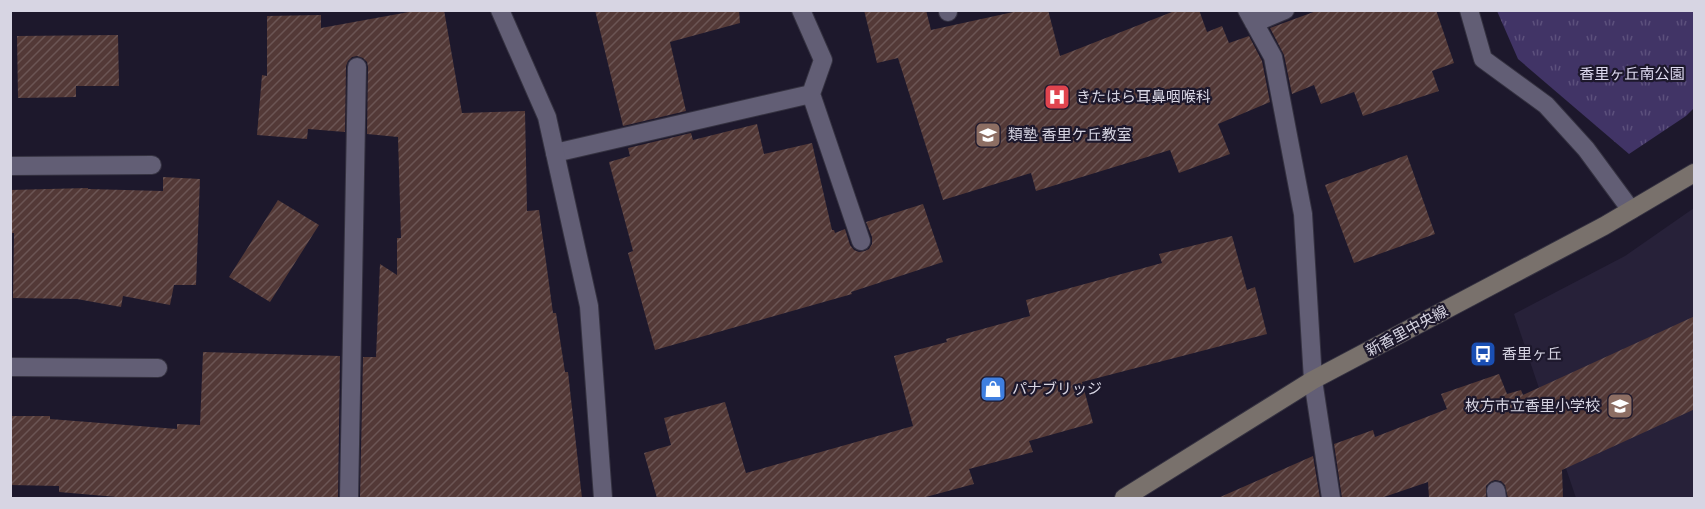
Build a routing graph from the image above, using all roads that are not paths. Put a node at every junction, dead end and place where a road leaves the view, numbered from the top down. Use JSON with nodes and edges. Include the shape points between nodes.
{"nodes":[{"id":1,"x":500,"y":10,"type":"edge"},
{"id":2,"x":801,"y":10,"type":"edge"},
{"id":3,"x":1285,"y":10,"type":"edge"},
{"id":4,"x":1469,"y":10,"type":"edge"},
{"id":5,"x":1250,"y":17,"type":"edge"},
{"id":6,"x":357,"y":67,"type":"dead end"},
{"id":7,"x":811,"y":94,"type":"junction"},
{"id":8,"x":555,"y":153,"type":"junction"},
{"id":9,"x":152,"y":165,"type":"dead end"},
{"id":10,"x":10,"y":166,"type":"edge"},
{"id":11,"x":1695,"y":172,"type":"edge"},
{"id":12,"x":1631,"y":210,"type":"junction"},
{"id":13,"x":861,"y":241,"type":"dead end"},
{"id":14,"x":10,"y":367,"type":"edge"},
{"id":15,"x":158,"y":368,"type":"dead end"},
{"id":16,"x":1313,"y":380,"type":"junction"},
{"id":17,"x":349,"y":498,"type":"edge"},
{"id":18,"x":603,"y":498,"type":"edge"},
{"id":19,"x":1124,"y":498,"type":"edge"},
{"id":20,"x":1331,"y":498,"type":"edge"}],
"edges":[{"from":1,"to":8,"type":"street","via":[[547,117]]},
{"from":2,"to":7,"type":"street","via":[[823,60]]},
{"from":3,"to":5,"type":"street"},
{"from":4,"to":12,"type":"street","via":[[1483,59],[1546,105],[1586,149]]},
{"from":5,"to":16,"type":"street","via":[[1274,57],[1303,214]]},
{"from":6,"to":17,"type":"street"},
{"from":7,"to":8,"type":"street"},
{"from":7,"to":13,"type":"street"},
{"from":8,"to":18,"type":"street","via":[[589,306]]},
{"from":9,"to":10,"type":"street"},
{"from":11,"to":12,"type":"street","name":"新香里中央線"},
{"from":12,"to":16,"type":"street","name":"新香里中央線"},
{"from":14,"to":15,"type":"street"},
{"from":16,"to":19,"type":"street","name":"新香里中央線"},
{"from":16,"to":20,"type":"street"}]}
